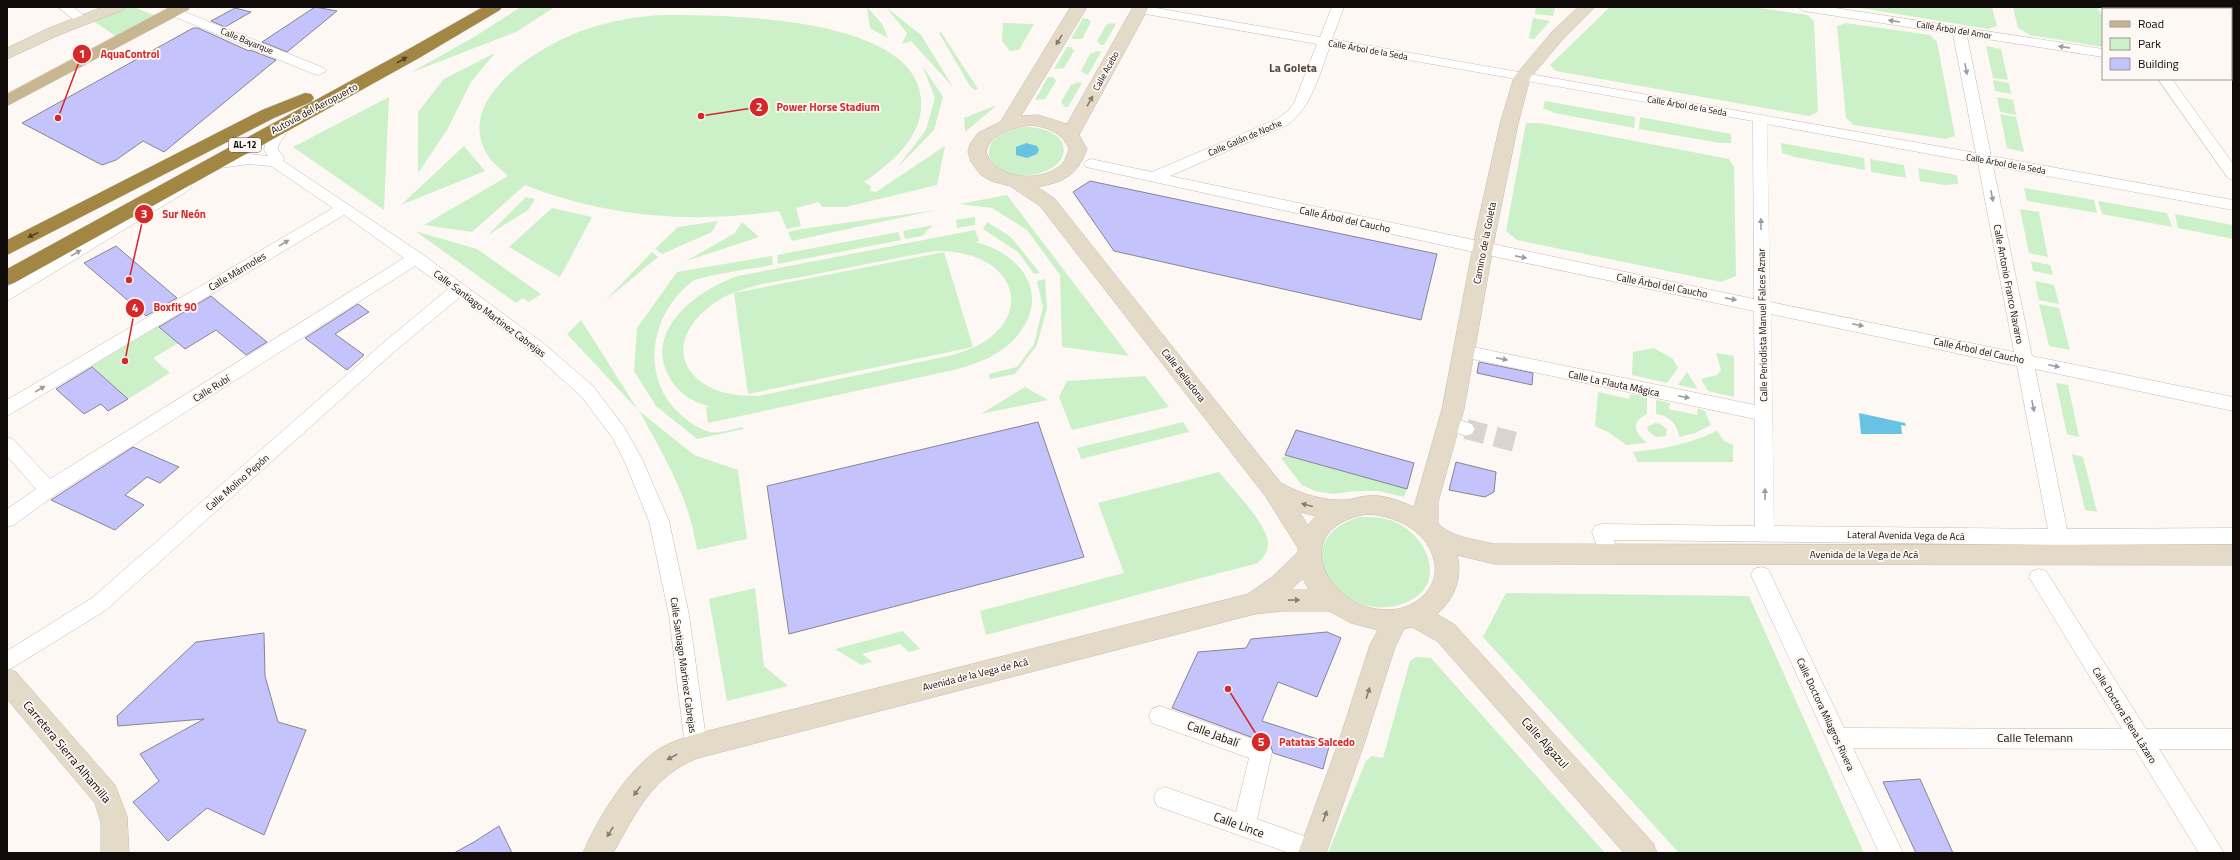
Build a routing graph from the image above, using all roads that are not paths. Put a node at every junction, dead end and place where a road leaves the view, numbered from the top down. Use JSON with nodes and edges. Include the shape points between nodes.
{"nodes":[{"id":1,"x":64,"y":7,"type":"edge"},
{"id":2,"x":117,"y":7,"type":"edge"},
{"id":3,"x":467,"y":7,"type":"edge"},
{"id":4,"x":494,"y":7,"type":"edge"},
{"id":5,"x":1079,"y":7,"type":"edge"},
{"id":6,"x":1338,"y":7,"type":"edge"},
{"id":7,"x":1587,"y":7,"type":"edge"},
{"id":8,"x":1804,"y":7,"type":"edge"},
{"id":9,"x":1141,"y":8,"type":"edge"},
{"id":10,"x":179,"y":9,"type":"edge"},
{"id":11,"x":83,"y":20,"type":"junction"},
{"id":12,"x":1959,"y":30,"type":"junction"},
{"id":13,"x":1324,"y":42,"type":"junction"},
{"id":14,"x":2102,"y":53,"type":"edge"},
{"id":15,"x":7,"y":54,"type":"edge"},
{"id":16,"x":319,"y":71,"type":"dead end"},
{"id":17,"x":1522,"y":77,"type":"junction"},
{"id":18,"x":2166,"y":80,"type":"edge"},
{"id":19,"x":305,"y":98,"type":"junction"},
{"id":20,"x":7,"y":101,"type":"edge"},
{"id":21,"x":1760,"y":118,"type":"junction"},
{"id":22,"x":1007,"y":124,"type":"junction"},
{"id":23,"x":282,"y":129,"type":"junction"},
{"id":24,"x":1074,"y":142,"type":"junction"},
{"id":25,"x":1985,"y":160,"type":"junction"},
{"id":26,"x":275,"y":162,"type":"junction"},
{"id":27,"x":221,"y":163,"type":"junction"},
{"id":28,"x":1091,"y":164,"type":"junction"},
{"id":29,"x":1060,"y":173,"type":"junction"},
{"id":30,"x":2233,"y":176,"type":"edge"},
{"id":31,"x":1155,"y":177,"type":"junction"},
{"id":32,"x":1016,"y":182,"type":"junction"},
{"id":33,"x":1047,"y":202,"type":"junction"},
{"id":34,"x":2233,"y":205,"type":"edge"},
{"id":35,"x":344,"y":208,"type":"junction"},
{"id":36,"x":7,"y":248,"type":"edge"},
{"id":37,"x":1483,"y":249,"type":"junction"},
{"id":38,"x":416,"y":258,"type":"junction"},
{"id":39,"x":7,"y":263,"type":"edge"},
{"id":40,"x":7,"y":278,"type":"edge"},
{"id":41,"x":458,"y":290,"type":"junction"},
{"id":42,"x":7,"y":295,"type":"edge"},
{"id":43,"x":1762,"y":306,"type":"junction"},
{"id":44,"x":1463,"y":352,"type":"junction"},
{"id":45,"x":2023,"y":360,"type":"junction"},
{"id":46,"x":2233,"y":404,"type":"edge"},
{"id":47,"x":7,"y":409,"type":"edge"},
{"id":48,"x":1764,"y":414,"type":"junction"},
{"id":49,"x":7,"y":444,"type":"edge"},
{"id":50,"x":48,"y":490,"type":"junction"},
{"id":51,"x":1273,"y":490,"type":"junction"},
{"id":52,"x":1426,"y":502,"type":"junction"},
{"id":53,"x":1344,"y":509,"type":"junction"},
{"id":54,"x":1404,"y":512,"type":"junction"},
{"id":55,"x":7,"y":519,"type":"edge"},
{"id":56,"x":1431,"y":532,"type":"junction"},
{"id":57,"x":1765,"y":533,"type":"junction"},
{"id":58,"x":2233,"y":536,"type":"edge"},
{"id":59,"x":2059,"y":537,"type":"junction"},
{"id":60,"x":1310,"y":552,"type":"junction"},
{"id":61,"x":1494,"y":554,"type":"junction"},
{"id":62,"x":1608,"y":554,"type":"junction"},
{"id":63,"x":2233,"y":554,"type":"edge"},
{"id":64,"x":1761,"y":575,"type":"dead end"},
{"id":65,"x":1446,"y":576,"type":"junction"},
{"id":66,"x":2040,"y":577,"type":"dead end"},
{"id":67,"x":1334,"y":601,"type":"junction"},
{"id":68,"x":1436,"y":602,"type":"junction"},
{"id":69,"x":1255,"y":603,"type":"junction"},
{"id":70,"x":1396,"y":618,"type":"junction"},
{"id":71,"x":1446,"y":633,"type":"junction"},
{"id":72,"x":7,"y":662,"type":"edge"},
{"id":73,"x":7,"y":680,"type":"edge"},
{"id":74,"x":1160,"y":716,"type":"dead end"},
{"id":75,"x":1838,"y":738,"type":"junction"},
{"id":76,"x":2140,"y":739,"type":"junction"},
{"id":77,"x":2233,"y":739,"type":"edge"},
{"id":78,"x":696,"y":746,"type":"junction"},
{"id":79,"x":1165,"y":798,"type":"dead end"},
{"id":80,"x":1244,"y":827,"type":"junction"},
{"id":81,"x":1312,"y":852,"type":"edge"},
{"id":82,"x":115,"y":853,"type":"edge"},
{"id":83,"x":597,"y":853,"type":"edge"},
{"id":84,"x":1643,"y":853,"type":"edge"},
{"id":85,"x":1890,"y":853,"type":"edge"},
{"id":86,"x":2212,"y":853,"type":"edge"}],
"edges":[{"from":1,"to":11,"type":"street"},
{"from":2,"to":11,"type":"street"},
{"from":3,"to":19,"type":"highway","name":"Autovía del Aeropuerto","number":"AL-12"},
{"from":23,"to":4,"type":"highway","name":"Autovía del Aeropuerto","number":"AL-12","one_way":true},
{"from":5,"to":22,"type":"street","one_way":true},
{"from":6,"to":13,"type":"street","name":"Calle Galán de Noche"},
{"from":7,"to":17,"type":"street","name":"Camino de la Goleta","via":[[1557,36]]},
{"from":12,"to":8,"type":"street","name":"Calle Árbol del Amor","one_way":true},
{"from":9,"to":13,"type":"street","name":"Calle Árbol de la Seda"},
{"from":24,"to":9,"type":"street","name":"Calle Acebo","one_way":true},
{"from":10,"to":16,"type":"street","name":"Calle Bayarque"},
{"from":10,"to":20,"type":"main road"},
{"from":11,"to":15,"type":"street"},
{"from":14,"to":12,"type":"street","name":"Calle Árbol del Amor","one_way":true},
{"from":12,"to":25,"type":"street","name":"Calle Antonio Franco Navarro","one_way":true},
{"from":13,"to":17,"type":"street","name":"Calle Árbol de la Seda"},
{"from":13,"to":31,"type":"street","name":"Calle Galán de Noche","via":[[1301,104],[1288,118]]},
{"from":17,"to":21,"type":"street","name":"Calle Árbol de la Seda"},
{"from":17,"to":37,"type":"street","name":"Camino de la Goleta","via":[[1509,124]]},
{"from":18,"to":30,"type":"street"},
{"from":19,"to":36,"type":"highway","one_way":true,"via":[[268,114]]},
{"from":19,"to":39,"type":"highway","name":"Autovía del Aeropuerto","number":"AL-12"},
{"from":21,"to":25,"type":"street","name":"Calle Árbol de la Seda"},
{"from":43,"to":21,"type":"street","name":"Calle Periodista Manuel Falces Aznar","one_way":true},
{"from":22,"to":24,"type":"street","via":[[1030,120],[1046,121],[1060,126]]},
{"from":22,"to":32,"type":"street","via":[[987,134],[979,145],[978,155],[985,168],[1000,177]]},
{"from":23,"to":26,"type":"street","via":[[271,147]]},
{"from":23,"to":27,"type":"highway","name":"Autovía del Aeropuerto","number":"AL-12"},
{"from":24,"to":28,"type":"street"},
{"from":24,"to":29,"type":"street","via":[[1072,163]]},
{"from":25,"to":34,"type":"street","name":"Calle Árbol de la Seda"},
{"from":25,"to":45,"type":"street","name":"Calle Antonio Franco Navarro","one_way":true},
{"from":26,"to":27,"type":"street","name":"Calle Santiago Martinez Cabrejas","via":[[249,159]]},
{"from":26,"to":35,"type":"street","name":"Calle Santiago Martinez Cabrejas"},
{"from":27,"to":40,"type":"highway","name":"Autovía del Aeropuerto","number":"AL-12"},
{"from":42,"to":27,"type":"street","name":"Calle Santiago Martinez Cabrejas","one_way":true},
{"from":28,"to":29,"type":"street","name":"Calle Árbol del Caucho"},
{"from":28,"to":31,"type":"street","name":"Calle Árbol del Caucho"},
{"from":29,"to":32,"type":"street","via":[[1033,182]]},
{"from":29,"to":33,"type":"street","via":[[1050,184]]},
{"from":31,"to":37,"type":"street","name":"Calle Árbol del Caucho"},
{"from":32,"to":33,"type":"street","name":"Calle Belladona"},
{"from":33,"to":51,"type":"street","name":"Calle Belladona"},
{"from":35,"to":38,"type":"street","name":"Calle Santiago Martinez Cabrejas"},
{"from":47,"to":35,"type":"street","name":"Calle Mármoles","one_way":true},
{"from":37,"to":43,"type":"street","name":"Calle Árbol del Caucho","one_way":true},
{"from":37,"to":44,"type":"street","name":"Camino de la Goleta"},
{"from":38,"to":41,"type":"street","name":"Calle Santiago Martinez Cabrejas"},
{"from":38,"to":50,"type":"street","name":"Calle Rubí"},
{"from":41,"to":72,"type":"street","name":"Calle Molino Pepón","via":[[389,347],[99,604]]},
{"from":41,"to":78,"type":"street","name":"Calle Santiago Martinez Cabrejas","via":[[537,347],[587,391],[618,432],[633,459],[659,520],[679,615]]},
{"from":43,"to":45,"type":"street","name":"Calle Árbol del Caucho","one_way":true},
{"from":43,"to":48,"type":"street","name":"Calle Periodista Manuel Falces Aznar"},
{"from":44,"to":48,"type":"street","name":"Calle La Flauta Mágica","one_way":true},
{"from":44,"to":52,"type":"street","name":"Camino de la Goleta","via":[[1458,426]]},
{"from":45,"to":46,"type":"street","name":"Calle Árbol del Caucho","one_way":true},
{"from":45,"to":59,"type":"street","name":"Calle Antonio Franco Navarro","one_way":true},
{"from":57,"to":48,"type":"street","name":"Calle Periodista Manuel Falces Aznar","one_way":true},
{"from":49,"to":50,"type":"street"},
{"from":50,"to":55,"type":"street","name":"Calle Rubí"},
{"from":53,"to":51,"type":"street","name":"Calle Belladona","one_way":true,"via":[[1313,507]]},
{"from":51,"to":60,"type":"street"},
{"from":52,"to":54,"type":"street","via":[[1421,507]]},
{"from":52,"to":56,"type":"street","name":"Camino de la Goleta","via":[[1425,518]]},
{"from":53,"to":54,"type":"street","via":[[1360,505],[1378,505]]},
{"from":53,"to":60,"type":"street","via":[[1326,520],[1316,531]]},
{"from":54,"to":56,"type":"street"},
{"from":56,"to":61,"type":"street","name":"Avenida de la Vega de Acá","via":[[1459,546]]},
{"from":56,"to":65,"type":"street","via":[[1445,558]]},
{"from":57,"to":59,"type":"street","name":"Lateral Avenida Vega de Acá"},
{"from":57,"to":62,"type":"street","name":"Lateral Avenida Vega de Acá","via":[[1602,532]]},
{"from":58,"to":59,"type":"street","name":"Lateral Avenida Vega de Acá"},
{"from":60,"to":67,"type":"street","via":[[1314,576]]},
{"from":60,"to":69,"type":"street","name":"Avenida de la Vega de Acá","via":[[1280,585]]},
{"from":61,"to":62,"type":"street","name":"Avenida de la Vega de Acá"},
{"from":61,"to":65,"type":"street","name":"Avenida de la Vega de Acá","via":[[1469,562]]},
{"from":62,"to":63,"type":"street","name":"Avenida de la Vega de Acá"},
{"from":64,"to":75,"type":"street","name":"Calle Doctora Milagros Rivera"},
{"from":65,"to":68,"type":"street","via":[[1444,588]]},
{"from":66,"to":76,"type":"street","name":"Calle Doctora Elena Lázaro"},
{"from":69,"to":67,"type":"street","name":"Avenida de la Vega de Acá","one_way":true},
{"from":67,"to":70,"type":"street","via":[[1351,612]]},
{"from":68,"to":70,"type":"street"},
{"from":68,"to":71,"type":"street","name":"Calle Algazul"},
{"from":69,"to":78,"type":"street","name":"Avenida de la Vega de Acá"},
{"from":70,"to":71,"type":"street","name":"Calle Algazul","via":[[1428,622]]},
{"from":81,"to":70,"type":"street","one_way":true,"via":[[1383,645]]},
{"from":71,"to":84,"type":"street","name":"Calle Algazul"},
{"from":73,"to":82,"type":"street","name":"Carretera Sierra Alhamilla","via":[[105,794],[112,807],[116,824]]},
{"from":74,"to":80,"type":"street","name":"Calle Jabalí","via":[[1262,752]]},
{"from":75,"to":76,"type":"street","name":"Calle Telemann"},
{"from":75,"to":85,"type":"street","name":"Calle Doctora Milagros Rivera"},
{"from":76,"to":77,"type":"street","name":"Calle Telemann"},
{"from":76,"to":86,"type":"street","name":"Calle Doctora Elena Lázaro"},
{"from":78,"to":83,"type":"street","name":"Avenida de la Vega de Acá","one_way":true,"via":[[670,757],[652,771],[623,810]]},
{"from":79,"to":80,"type":"street","name":"Calle Lince"},
{"from":80,"to":81,"type":"street","name":"Calle Lince"}]}
